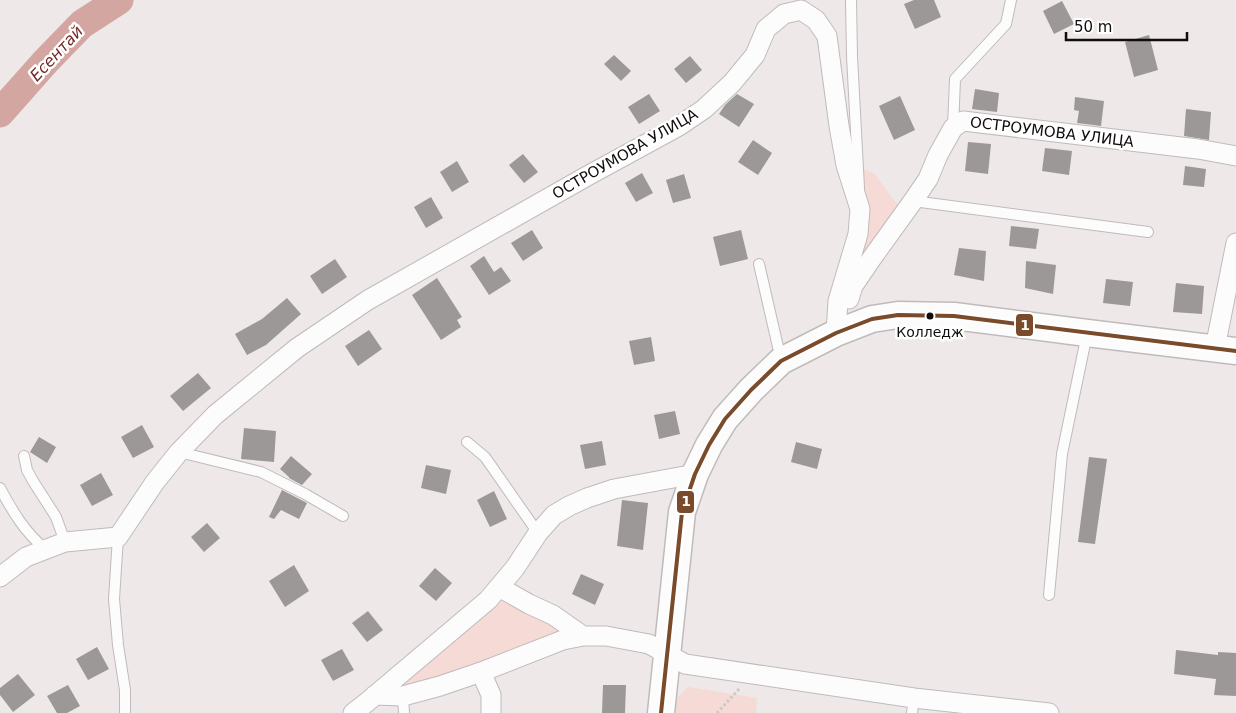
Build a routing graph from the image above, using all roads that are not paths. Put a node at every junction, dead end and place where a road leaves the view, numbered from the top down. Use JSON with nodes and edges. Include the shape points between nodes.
{"nodes":[{"id":1,"x":851,"y":0,"type":"edge"},
{"id":2,"x":1011,"y":0,"type":"edge"},
{"id":3,"x":953,"y":128,"type":"junction"},
{"id":4,"x":1236,"y":156,"type":"edge"},
{"id":5,"x":913,"y":201,"type":"junction"},
{"id":6,"x":860,"y":209,"type":"junction"},
{"id":7,"x":1148,"y":232,"type":"dead end"},
{"id":8,"x":1236,"y":243,"type":"edge"},
{"id":9,"x":759,"y":264,"type":"dead end"},
{"id":10,"x":836,"y":333,"type":"junction"},
{"id":11,"x":1088,"y":334,"type":"junction"},
{"id":12,"x":1226,"y":349,"type":"edge"},
{"id":13,"x":781,"y":361,"type":"junction"},
{"id":14,"x":467,"y":442,"type":"dead end"},
{"id":15,"x":180,"y":452,"type":"junction"},
{"id":16,"x":24,"y":456,"type":"dead end"},
{"id":17,"x":695,"y":474,"type":"junction"},
{"id":18,"x":0,"y":488,"type":"edge"},
{"id":19,"x":343,"y":516,"type":"dead end"},
{"id":20,"x":538,"y":532,"type":"junction"},
{"id":21,"x":118,"y":537,"type":"junction"},
{"id":22,"x":65,"y":542,"type":"junction"},
{"id":23,"x":46,"y":549,"type":"junction"},
{"id":24,"x":0,"y":577,"type":"edge"},
{"id":25,"x":499,"y":587,"type":"junction"},
{"id":26,"x":1049,"y":595,"type":"dead end"},
{"id":27,"x":583,"y":636,"type":"junction"},
{"id":28,"x":668,"y":653,"type":"junction"},
{"id":29,"x":481,"y":672,"type":"junction"},
{"id":30,"x":375,"y":695,"type":"junction"},
{"id":31,"x":404,"y":705,"type":"edge"},
{"id":32,"x":913,"y":706,"type":"edge"},
{"id":33,"x":125,"y":713,"type":"edge"},
{"id":34,"x":353,"y":713,"type":"edge"},
{"id":35,"x":491,"y":713,"type":"edge"},
{"id":36,"x":661,"y":713,"type":"edge"},
{"id":37,"x":1049,"y":713,"type":"edge"}],
"edges":[{"from":1,"to":6,"type":"lane"},
{"from":2,"to":3,"type":"lane","via":[[1006,24],[955,80]]},
{"from":3,"to":4,"type":"street","name":"ОСТРОУМОВА УЛИЦА","via":[[963,121]]},
{"from":3,"to":5,"type":"street","name":"ОСТРОУМОВА УЛИЦА"},
{"from":5,"to":7,"type":"lane"},
{"from":5,"to":10,"type":"street","name":"ОСТРОУМОВА УЛИЦА","via":[[853,286]]},
{"from":6,"to":10,"type":"street","name":"ОСТРОУМОВА УЛИЦА","via":[[858,234],[838,301]]},
{"from":6,"to":15,"type":"street","name":"ОСТРОУМОВА УЛИЦА","via":[[842,146],[827,36],[816,20],[801,10],[784,14],[766,29],[755,55],[732,83],[704,109],[368,300],[296,348],[215,415]]},
{"from":8,"to":12,"type":"street"},
{"from":9,"to":13,"type":"lane"},
{"from":10,"to":11,"type":"street","via":[[872,319],[898,315],[954,316]]},
{"from":10,"to":13,"type":"street"},
{"from":11,"to":12,"type":"street"},
{"from":11,"to":26,"type":"lane","via":[[1062,454]]},
{"from":13,"to":17,"type":"street","via":[[725,419]]},
{"from":14,"to":20,"type":"lane","via":[[486,457]]},
{"from":15,"to":19,"type":"lane","via":[[261,472]]},
{"from":15,"to":21,"type":"street","name":"ОСТРОУМОВА УЛИЦА","via":[[155,482]]},
{"from":16,"to":22,"type":"lane","via":[[27,470],[56,517]]},
{"from":17,"to":20,"type":"street","via":[[587,498],[554,515]]},
{"from":17,"to":28,"type":"street","via":[[682,512]]},
{"from":18,"to":23,"type":"lane","via":[[14,514]]},
{"from":20,"to":25,"type":"street","via":[[516,568]]},
{"from":21,"to":22,"type":"street"},
{"from":21,"to":33,"type":"lane","via":[[114,599]]},
{"from":22,"to":23,"type":"street"},
{"from":23,"to":24,"type":"street","via":[[26,557]]},
{"from":25,"to":27,"type":"street","via":[[553,615]]},
{"from":25,"to":30,"type":"street","via":[[488,600]]},
{"from":27,"to":28,"type":"street","via":[[638,641]]},
{"from":27,"to":29,"type":"street","via":[[563,640]]},
{"from":28,"to":32,"type":"street","via":[[685,664]]},
{"from":28,"to":36,"type":"street"},
{"from":29,"to":31,"type":"street","via":[[440,686]]},
{"from":29,"to":35,"type":"street","via":[[491,695]]},
{"from":30,"to":31,"type":"street"},
{"from":30,"to":34,"type":"street"},
{"from":32,"to":37,"type":"street"}]}
